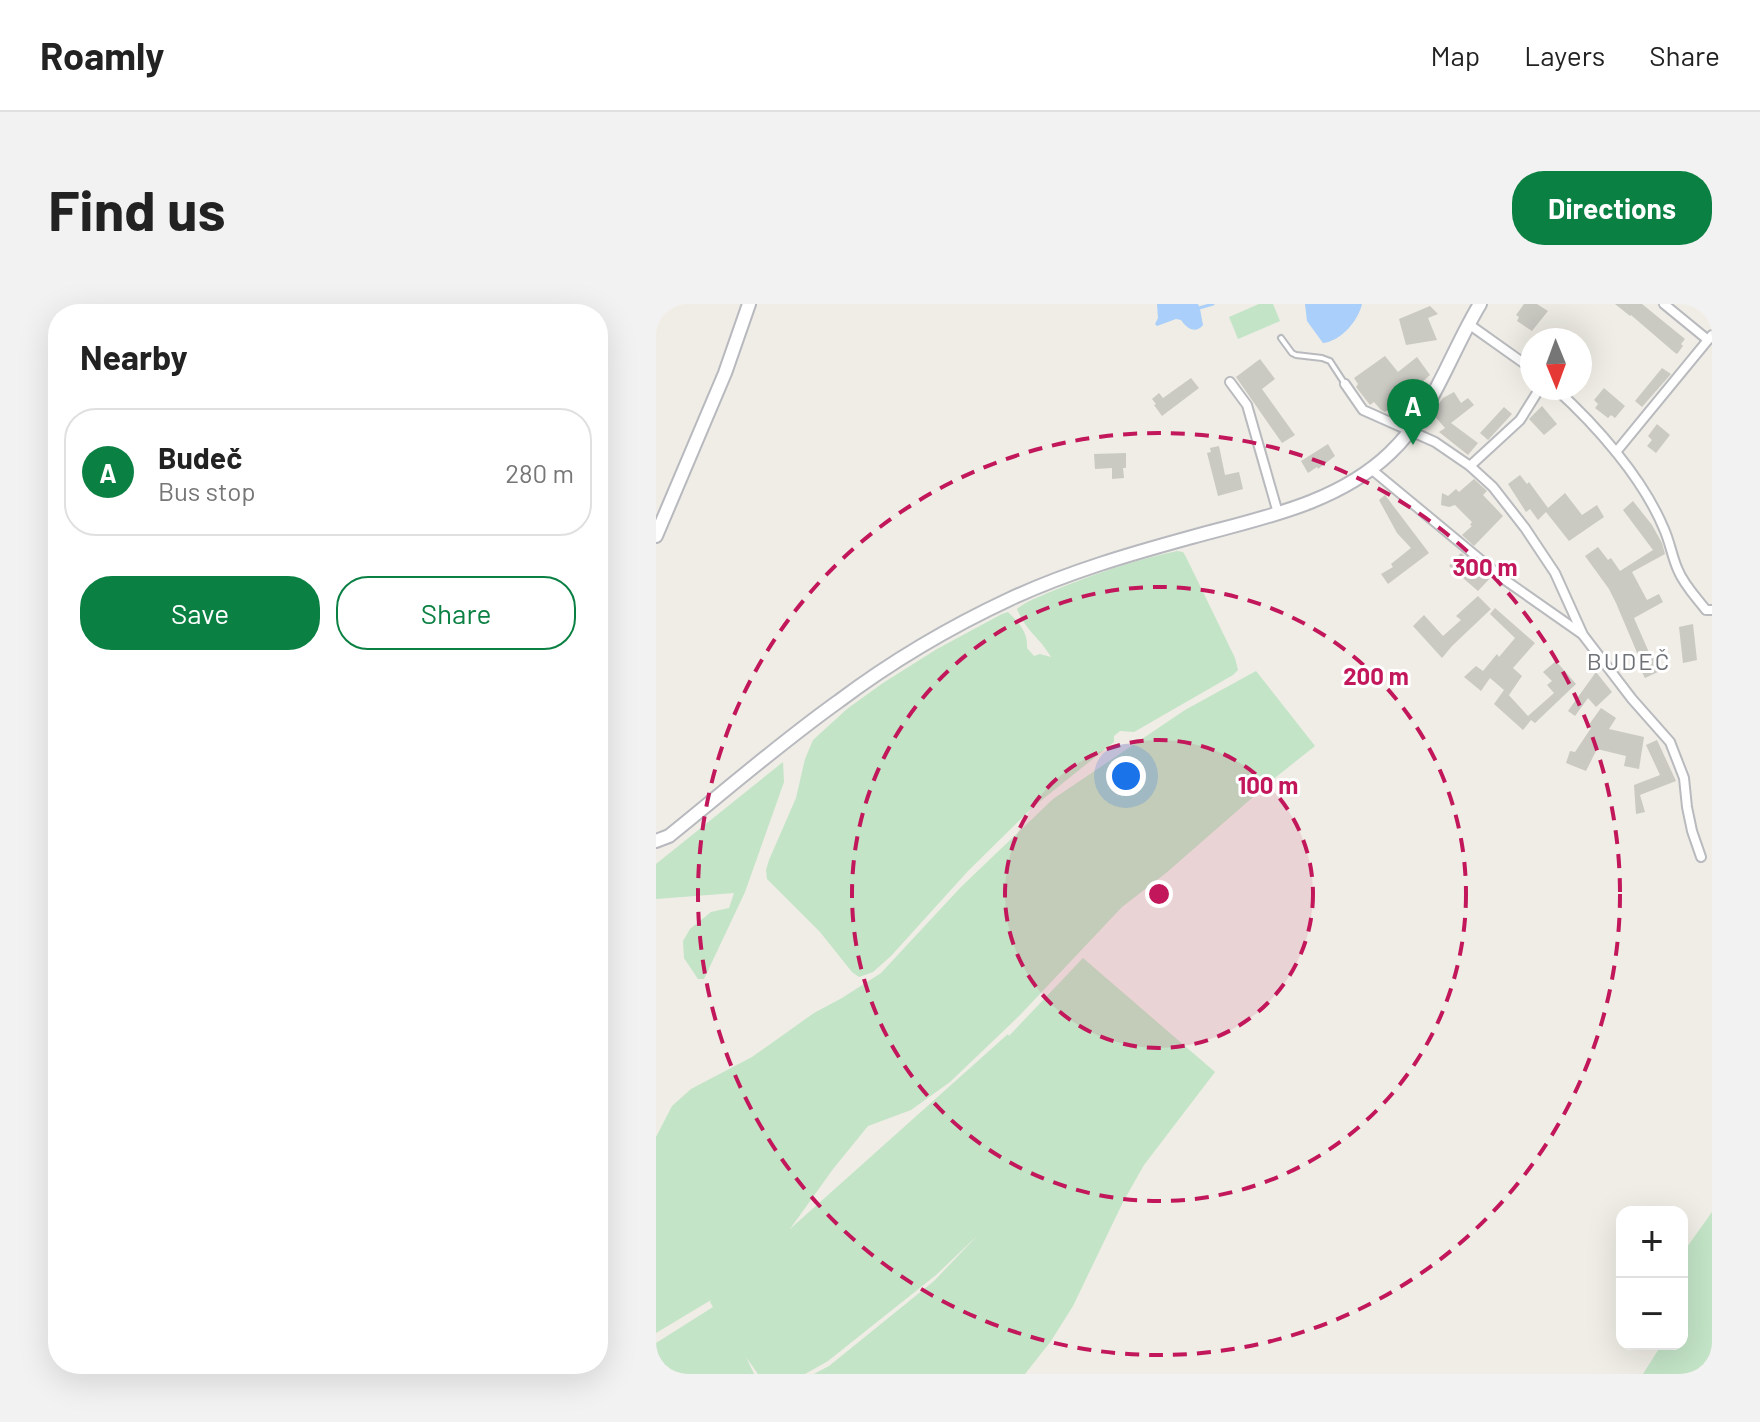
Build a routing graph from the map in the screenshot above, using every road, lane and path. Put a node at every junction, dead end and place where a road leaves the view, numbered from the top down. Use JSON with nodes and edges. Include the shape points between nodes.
{"nodes":[{"id":1,"x":749,"y":304,"type":"edge"},
{"id":2,"x":1480,"y":304,"type":"edge"},
{"id":3,"x":1664,"y":304,"type":"edge"},
{"id":4,"x":1470,"y":325,"type":"junction"},
{"id":5,"x":1710,"y":337,"type":"edge"},
{"id":6,"x":1281,"y":338,"type":"dead end"},
{"id":7,"x":1520,"y":360,"type":"edge"},
{"id":8,"x":1230,"y":382,"type":"dead end"},
{"id":9,"x":1345,"y":384,"type":"joint"},
{"id":10,"x":1532,"y":400,"type":"edge"},
{"id":11,"x":1568,"y":400,"type":"edge"},
{"id":12,"x":1409,"y":431,"type":"junction"},
{"id":13,"x":1616,"y":452,"type":"junction"},
{"id":14,"x":1470,"y":466,"type":"junction"},
{"id":15,"x":1371,"y":469,"type":"junction"},
{"id":16,"x":1278,"y":513,"type":"junction"},
{"id":17,"x":656,"y":536,"type":"edge"},
{"id":18,"x":1712,"y":610,"type":"edge"},
{"id":19,"x":1583,"y":635,"type":"junction"},
{"id":20,"x":656,"y":841,"type":"edge"},
{"id":21,"x":1701,"y":857,"type":"dead end"}],
"edges":[{"from":1,"to":17,"type":"street"},
{"from":2,"to":4,"type":"street"},
{"from":3,"to":5,"type":"street"},
{"from":4,"to":7,"type":"street"},
{"from":4,"to":12,"type":"street"},
{"from":5,"to":13,"type":"street"},
{"from":6,"to":9,"type":"lane","via":[[1296,355],[1330,361]]},
{"from":8,"to":16,"type":"street","via":[[1247,405]]},
{"from":9,"to":12,"type":"street","via":[[1363,410]]},
{"from":10,"to":14,"type":"street","via":[[1520,420]]},
{"from":11,"to":13,"type":"street"},
{"from":12,"to":14,"type":"street"},
{"from":12,"to":15,"type":"street"},
{"from":13,"to":18,"type":"street","via":[[1664,528],[1686,584],[1706,610]]},
{"from":14,"to":19,"type":"street","via":[[1525,528],[1555,573]]},
{"from":15,"to":16,"type":"street","via":[[1330,493]]},
{"from":15,"to":19,"type":"street","via":[[1505,580]]},
{"from":16,"to":20,"type":"street","via":[[1087,568],[979,614],[868,680]]},
{"from":19,"to":21,"type":"street","via":[[1670,742],[1684,778]]}]}
